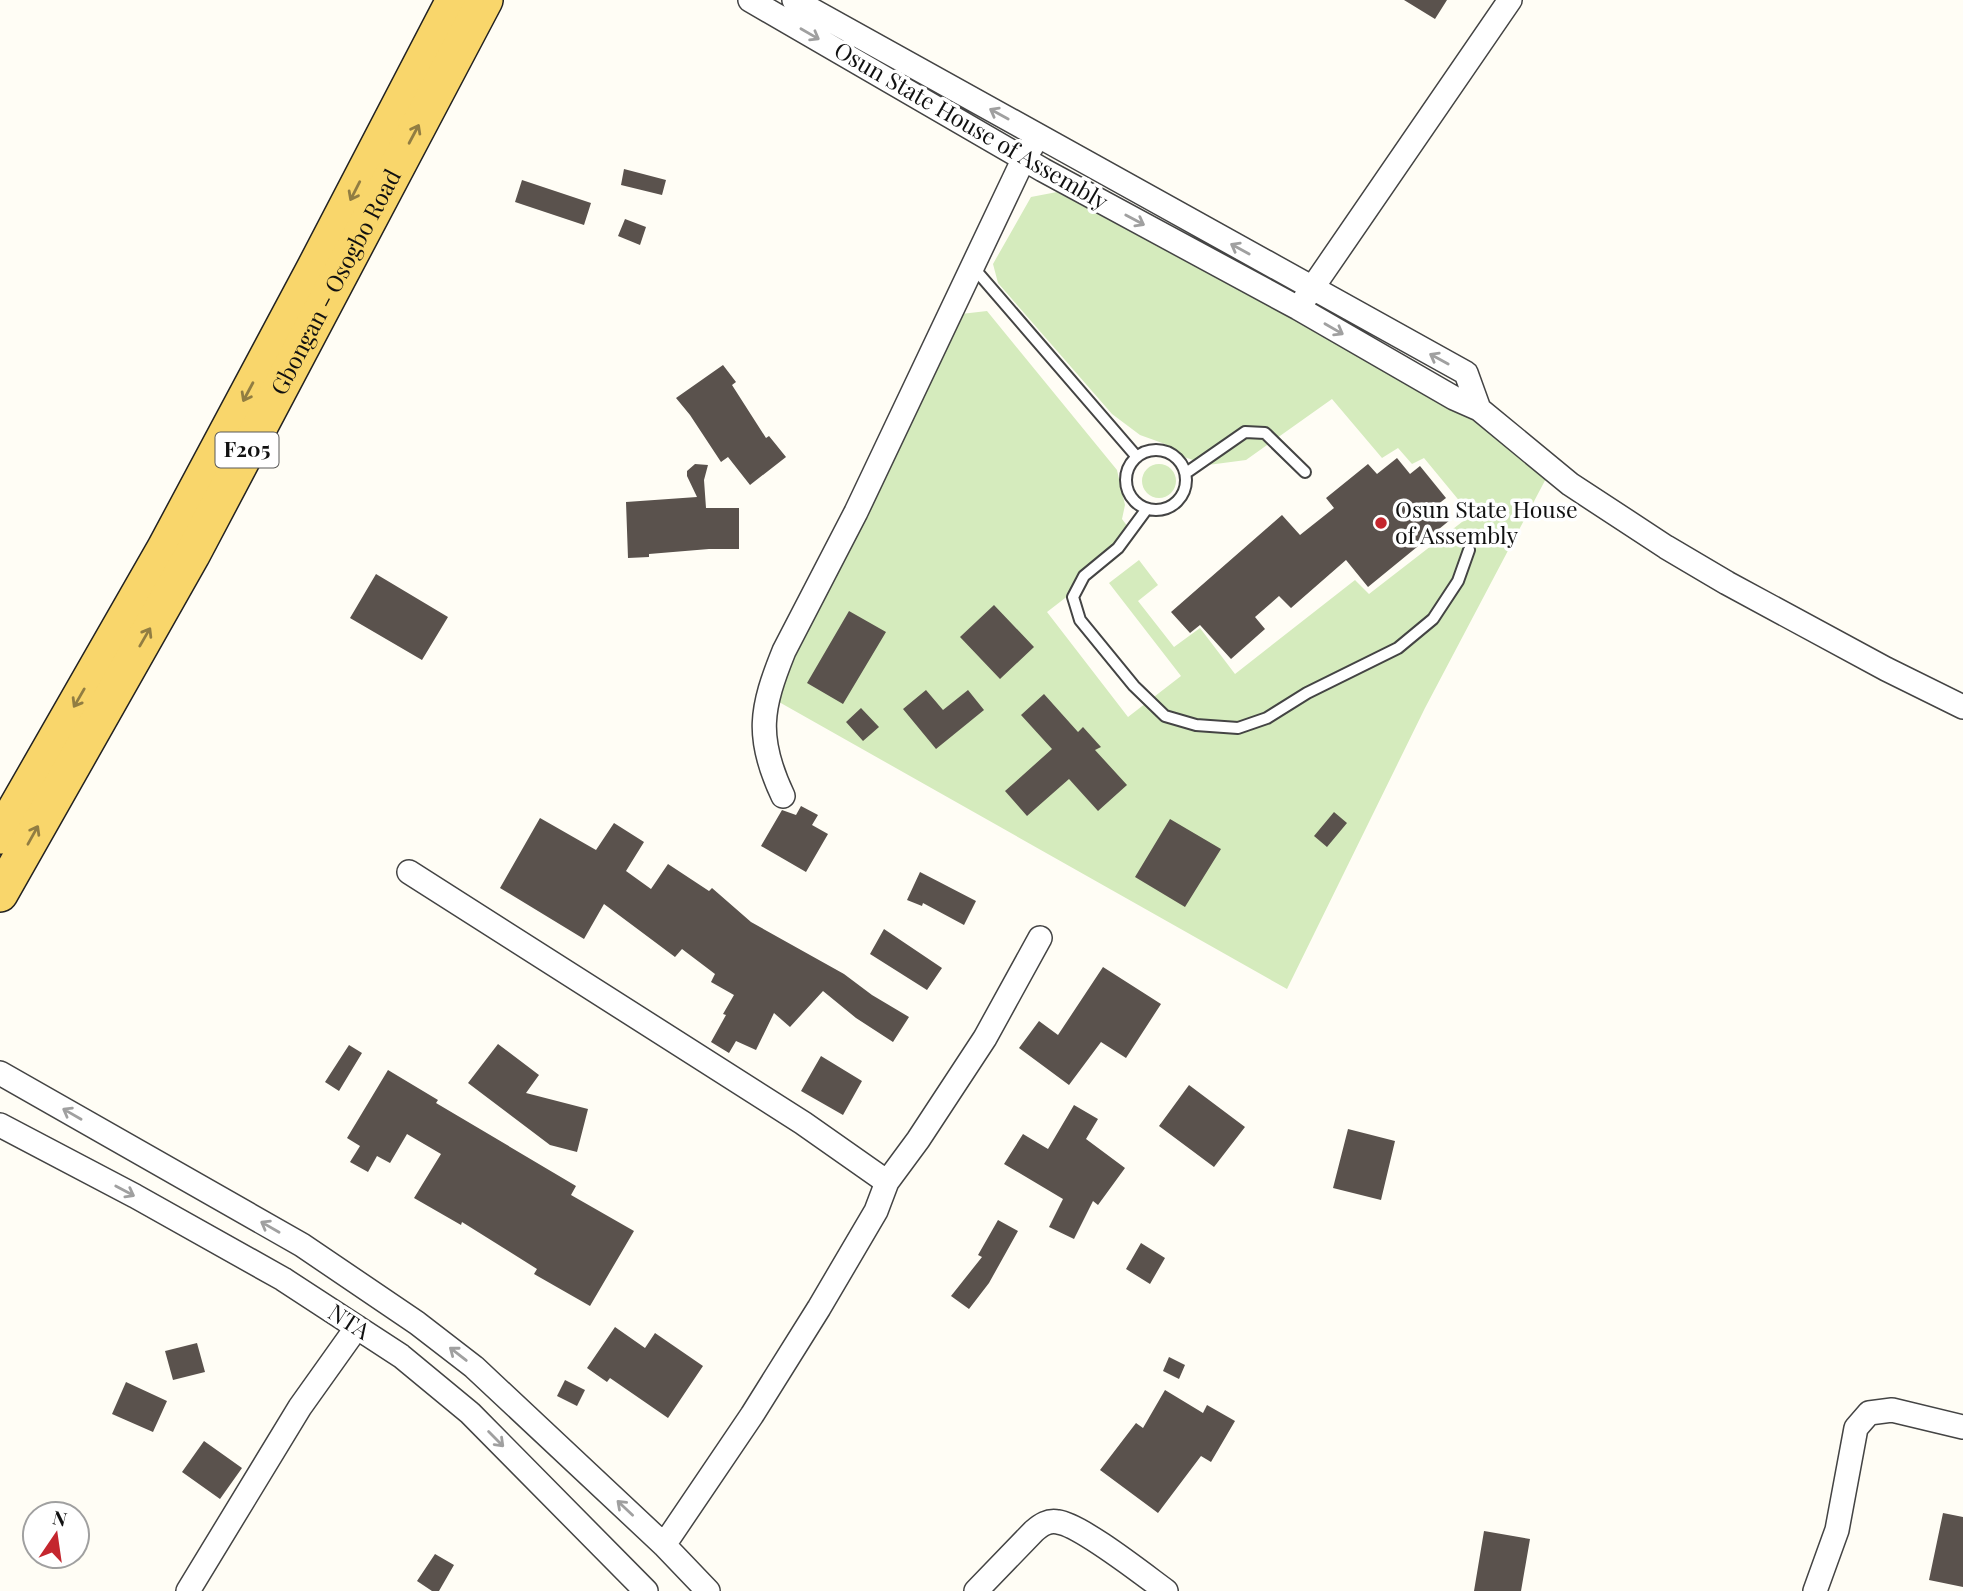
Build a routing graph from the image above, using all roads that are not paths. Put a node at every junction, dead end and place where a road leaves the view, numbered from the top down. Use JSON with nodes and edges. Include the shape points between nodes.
{"nodes":[{"id":1,"x":454,"y":0,"type":"edge"},
{"id":2,"x":485,"y":0,"type":"edge"},
{"id":3,"x":750,"y":0,"type":"edge"},
{"id":4,"x":794,"y":0,"type":"edge"},
{"id":5,"x":1510,"y":0,"type":"edge"},
{"id":6,"x":1039,"y":136,"type":"junction"},
{"id":7,"x":1024,"y":158,"type":"junction"},
{"id":8,"x":973,"y":267,"type":"junction"},
{"id":9,"x":1312,"y":289,"type":"junction"},
{"id":10,"x":1298,"y":308,"type":"junction"},
{"id":11,"x":1479,"y":409,"type":"junction"},
{"id":12,"x":1137,"y":457,"type":"junction"},
{"id":13,"x":1305,"y":472,"type":"dead end"},
{"id":14,"x":1186,"y":473,"type":"junction"},
{"id":15,"x":1146,"y":510,"type":"junction"},
{"id":16,"x":1469,"y":550,"type":"dead end"},
{"id":17,"x":1963,"y":707,"type":"edge"},
{"id":18,"x":783,"y":796,"type":"dead end"},
{"id":19,"x":0,"y":836,"type":"edge"},
{"id":20,"x":409,"y":872,"type":"dead end"},
{"id":21,"x":0,"y":894,"type":"edge"},
{"id":22,"x":1040,"y":938,"type":"dead end"},
{"id":23,"x":0,"y":1073,"type":"edge"},
{"id":24,"x":0,"y":1125,"type":"edge"},
{"id":25,"x":887,"y":1182,"type":"junction"},
{"id":26,"x":357,"y":1327,"type":"junction"},
{"id":27,"x":1963,"y":1427,"type":"edge"},
{"id":28,"x":664,"y":1545,"type":"junction"},
{"id":29,"x":188,"y":1591,"type":"edge"},
{"id":30,"x":646,"y":1591,"type":"edge"},
{"id":31,"x":708,"y":1591,"type":"edge"},
{"id":32,"x":976,"y":1591,"type":"edge"},
{"id":33,"x":1166,"y":1591,"type":"edge"},
{"id":34,"x":1815,"y":1591,"type":"edge"}],
"edges":[{"from":1,"to":19,"type":"main road","name":"Gbongan - Osogbo Road","number":"F205","one_way":true,"via":[[165,548]]},
{"from":21,"to":2,"type":"main road","name":"Gbongan - Osogbo Road","number":"F205","one_way":true,"via":[[192,555]]},
{"from":3,"to":7,"type":"street","name":"Osun State House of Assembly","one_way":true},
{"from":6,"to":4,"type":"street","name":"Osun State House of Assembly","one_way":true},
{"from":5,"to":9,"type":"street"},
{"from":6,"to":7,"type":"street"},
{"from":9,"to":6,"type":"street","name":"Osun State House of Assembly","one_way":true},
{"from":7,"to":8,"type":"street"},
{"from":7,"to":10,"type":"street","name":"Osun State House of Assembly","one_way":true},
{"from":8,"to":12,"type":"lane"},
{"from":8,"to":18,"type":"street","via":[[775,674],[766,700],[763,733]]},
{"from":9,"to":10,"type":"street"},
{"from":11,"to":9,"type":"street","name":"Osun State House of Assembly","one_way":true,"via":[[1466,373]]},
{"from":10,"to":11,"type":"street","name":"Osun State House of Assembly","one_way":true},
{"from":11,"to":17,"type":"street","via":[[1570,484],[1666,547]]},
{"from":12,"to":14,"type":"lane","via":[[1165,451],[1175,456]]},
{"from":12,"to":15,"type":"lane","via":[[1126,473],[1126,483],[1133,501]]},
{"from":13,"to":14,"type":"lane","via":[[1265,433],[1255,431],[1245,432]]},
{"from":14,"to":15,"type":"lane","via":[[1187,483],[1178,502],[1160,511]]},
{"from":15,"to":16,"type":"lane","via":[[1118,548],[1084,576],[1073,597],[1080,620],[1134,687],[1165,716],[1196,725],[1238,728],[1267,718],[1398,648],[1433,619],[1458,581]]},
{"from":20,"to":25,"type":"street","via":[[803,1123]]},
{"from":22,"to":25,"type":"street","via":[[985,1038]]},
{"from":28,"to":23,"type":"street","one_way":true,"via":[[474,1367],[417,1323],[302,1245]]},
{"from":24,"to":26,"type":"street","name":"NTA","one_way":true,"via":[[283,1279]]},
{"from":25,"to":28,"type":"street","via":[[876,1211],[813,1319]]},
{"from":26,"to":29,"type":"street","via":[[300,1407]]},
{"from":26,"to":30,"type":"street","name":"NTA","one_way":true,"via":[[401,1356],[470,1413]]},
{"from":27,"to":34,"type":"street","via":[[1892,1410],[1869,1413],[1856,1428],[1837,1530]]},
{"from":28,"to":31,"type":"street"},
{"from":32,"to":33,"type":"street","via":[[1043,1523],[1056,1521],[1076,1528]]}]}
